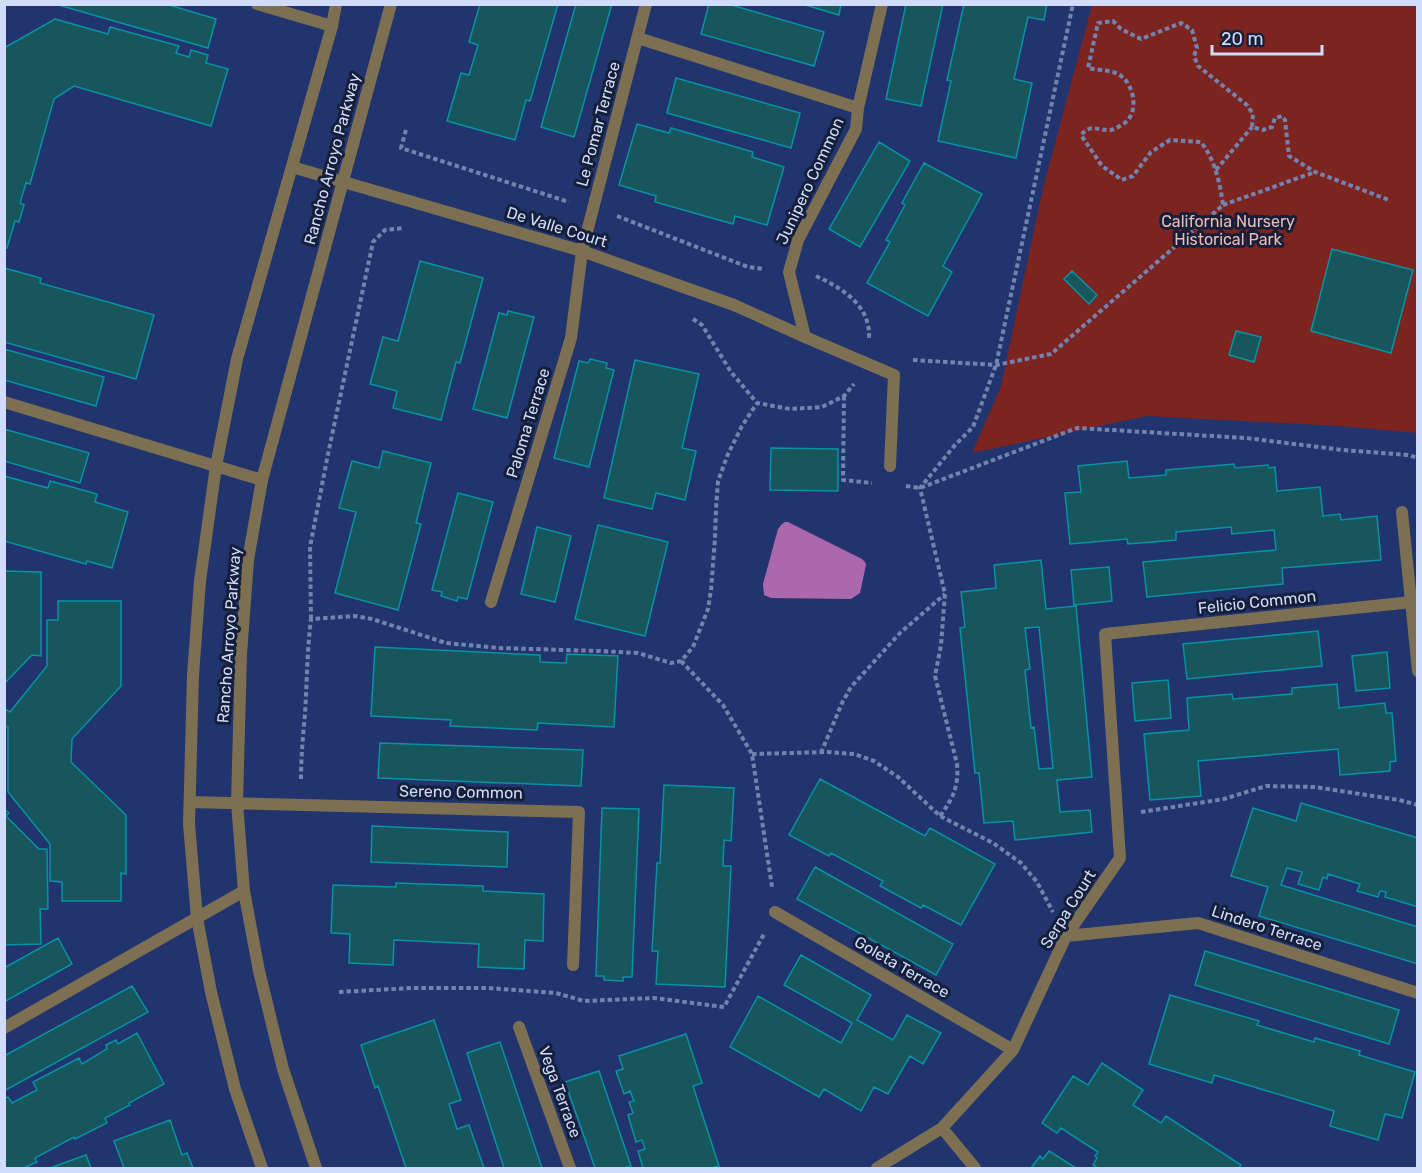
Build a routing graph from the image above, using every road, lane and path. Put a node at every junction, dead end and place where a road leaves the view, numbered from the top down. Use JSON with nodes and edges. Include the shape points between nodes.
{"nodes":[{"id":1,"x":257,"y":4,"type":"edge"},
{"id":2,"x":336,"y":4,"type":"edge"},
{"id":3,"x":391,"y":4,"type":"edge"},
{"id":4,"x":646,"y":4,"type":"edge"},
{"id":5,"x":882,"y":4,"type":"edge"},
{"id":6,"x":1073,"y":4,"type":"edge"},
{"id":7,"x":332,"y":26,"type":"junction"},
{"id":8,"x":638,"y":38,"type":"junction"},
{"id":9,"x":858,"y":108,"type":"junction"},
{"id":10,"x":1252,"y":127,"type":"junction"},
{"id":11,"x":292,"y":167,"type":"junction"},
{"id":12,"x":1215,"y":170,"type":"junction"},
{"id":13,"x":1315,"y":172,"type":"junction"},
{"id":14,"x":343,"y":182,"type":"junction"},
{"id":15,"x":1389,"y":200,"type":"dead end"},
{"id":16,"x":1223,"y":205,"type":"junction"},
{"id":17,"x":582,"y":251,"type":"junction"},
{"id":18,"x":805,"y":338,"type":"junction"},
{"id":19,"x":903,"y":359,"type":"dead end"},
{"id":20,"x":996,"y":365,"type":"junction"},
{"id":21,"x":844,"y":396,"type":"dead end"},
{"id":22,"x":4,"y":402,"type":"edge"},
{"id":23,"x":757,"y":403,"type":"dead end"},
{"id":24,"x":1418,"y":458,"type":"edge"},
{"id":25,"x":216,"y":466,"type":"junction"},
{"id":26,"x":890,"y":466,"type":"dead end"},
{"id":27,"x":262,"y":480,"type":"junction"},
{"id":28,"x":874,"y":483,"type":"dead end"},
{"id":29,"x":903,"y":486,"type":"dead end"},
{"id":30,"x":920,"y":488,"type":"junction"},
{"id":31,"x":1402,"y":512,"type":"dead end"},
{"id":32,"x":945,"y":594,"type":"junction"},
{"id":33,"x":491,"y":602,"type":"dead end"},
{"id":34,"x":1412,"y":602,"type":"junction"},
{"id":35,"x":1105,"y":634,"type":"joint"},
{"id":36,"x":681,"y":661,"type":"junction"},
{"id":37,"x":1418,"y":671,"type":"edge"},
{"id":38,"x":821,"y":753,"type":"junction"},
{"id":39,"x":752,"y":754,"type":"junction"},
{"id":40,"x":190,"y":802,"type":"junction"},
{"id":41,"x":237,"y":803,"type":"junction"},
{"id":42,"x":301,"y":805,"type":"junction"},
{"id":43,"x":1418,"y":806,"type":"edge"},
{"id":44,"x":940,"y":816,"type":"junction"},
{"id":45,"x":1117,"y":816,"type":"junction"},
{"id":46,"x":244,"y":891,"type":"junction"},
{"id":47,"x":775,"y":912,"type":"junction"},
{"id":48,"x":197,"y":918,"type":"junction"},
{"id":49,"x":1066,"y":936,"type":"junction"},
{"id":50,"x":573,"y":965,"type":"dead end"},
{"id":51,"x":339,"y":992,"type":"dead end"},
{"id":52,"x":1418,"y":993,"type":"edge"},
{"id":53,"x":519,"y":1027,"type":"dead end"},
{"id":54,"x":4,"y":1028,"type":"edge"},
{"id":55,"x":1013,"y":1050,"type":"junction"},
{"id":56,"x":942,"y":1128,"type":"junction"},
{"id":57,"x":262,"y":1168,"type":"edge"},
{"id":58,"x":316,"y":1168,"type":"edge"},
{"id":59,"x":570,"y":1168,"type":"edge"},
{"id":60,"x":877,"y":1168,"type":"edge"},
{"id":61,"x":975,"y":1168,"type":"edge"}],
"edges":[{"from":1,"to":7,"type":"street"},
{"from":2,"to":7,"type":"street","name":"Rancho Arroyo Parkway"},
{"from":3,"to":14,"type":"street","name":"Rancho Arroyo Parkway"},
{"from":4,"to":8,"type":"street","name":"Le Pomar Terrace"},
{"from":5,"to":9,"type":"street","name":"Junipero Common"},
{"from":6,"to":20,"type":"path"},
{"from":7,"to":11,"type":"street","name":"Rancho Arroyo Parkway"},
{"from":8,"to":9,"type":"street","name":"Junipero Common"},
{"from":8,"to":17,"type":"street","name":"Le Pomar Terrace"},
{"from":9,"to":18,"type":"street","name":"Junipero Common","via":[[856,129],[798,240],[789,272]]},
{"from":10,"to":12,"type":"path"},
{"from":10,"to":12,"type":"path","via":[[1247,105],[1198,66],[1192,30],[1181,23],[1141,39],[1113,21],[1098,23],[1088,68],[1118,74],[1129,85],[1134,103],[1127,120],[1113,130],[1085,129],[1081,135],[1102,166],[1122,180],[1133,176],[1151,152],[1170,140],[1201,142],[1209,151]]},
{"from":10,"to":13,"type":"path","via":[[1272,127],[1275,118],[1282,116],[1289,156]]},
{"from":11,"to":14,"type":"street","name":"De Valle Court"},
{"from":11,"to":25,"type":"street","name":"Rancho Arroyo Parkway","via":[[237,359]]},
{"from":12,"to":16,"type":"path"},
{"from":13,"to":15,"type":"path"},
{"from":13,"to":16,"type":"path"},
{"from":14,"to":17,"type":"street","name":"De Valle Court"},
{"from":14,"to":27,"type":"street","name":"Rancho Arroyo Parkway"},
{"from":16,"to":20,"type":"path","via":[[1051,354]]},
{"from":17,"to":18,"type":"street","name":"De Valle Court","via":[[734,305]]},
{"from":17,"to":33,"type":"street","name":"Paloma Terrace","via":[[571,338]]},
{"from":18,"to":26,"type":"street","name":"De Valle Court","via":[[894,375]]},
{"from":19,"to":20,"type":"path"},
{"from":20,"to":30,"type":"path","via":[[973,427]]},
{"from":21,"to":28,"type":"path","via":[[843,480]]},
{"from":22,"to":25,"type":"street"},
{"from":23,"to":36,"type":"path","via":[[728,454],[718,482],[708,609],[693,647]]},
{"from":24,"to":30,"type":"path","via":[[1246,438],[1077,428]]},
{"from":25,"to":27,"type":"street"},
{"from":25,"to":40,"type":"street","name":"Rancho Arroyo Parkway","via":[[199,592]]},
{"from":27,"to":41,"type":"street","name":"Rancho Arroyo Parkway","via":[[248,560]]},
{"from":29,"to":30,"type":"path"},
{"from":30,"to":32,"type":"path"},
{"from":31,"to":34,"type":"street"},
{"from":32,"to":38,"type":"path","via":[[900,633],[851,687]]},
{"from":32,"to":44,"type":"path","via":[[935,676],[958,774],[957,786]]},
{"from":34,"to":35,"type":"street","name":"Felicio Common"},
{"from":34,"to":37,"type":"street"},
{"from":35,"to":45,"type":"street","name":"Serpa Court"},
{"from":36,"to":39,"type":"path","via":[[723,705]]},
{"from":36,"to":42,"type":"path","via":[[670,663],[638,653],[446,643],[372,619],[311,619]]},
{"from":38,"to":39,"type":"path"},
{"from":38,"to":44,"type":"path","via":[[854,754],[874,761],[898,777]]},
{"from":39,"to":47,"type":"path"},
{"from":40,"to":41,"type":"street","name":"Sereno Common"},
{"from":40,"to":48,"type":"street","name":"Rancho Arroyo Parkway"},
{"from":41,"to":42,"type":"street","name":"Sereno Common"},
{"from":41,"to":46,"type":"street","name":"Rancho Arroyo Parkway"},
{"from":42,"to":50,"type":"street","name":"Sereno Common","via":[[579,812]]},
{"from":43,"to":45,"type":"path","via":[[1315,787],[1266,786],[1224,798]]},
{"from":44,"to":49,"type":"path","via":[[993,843],[1021,863],[1037,882]]},
{"from":45,"to":49,"type":"street","name":"Serpa Court","via":[[1120,858]]},
{"from":46,"to":48,"type":"street"},
{"from":46,"to":58,"type":"street","name":"Rancho Arroyo Parkway","via":[[283,1069]]},
{"from":47,"to":51,"type":"path","via":[[724,1007],[654,998],[584,1001],[556,993],[488,988]]},
{"from":47,"to":55,"type":"street","name":"Goleta Terrace"},
{"from":48,"to":54,"type":"street"},
{"from":48,"to":57,"type":"street","name":"Rancho Arroyo Parkway","via":[[235,1089]]},
{"from":49,"to":52,"type":"street","name":"Lindero Terrace","via":[[1198,923]]},
{"from":49,"to":55,"type":"street","name":"Serpa Court"},
{"from":53,"to":59,"type":"street","name":"Vega Terrace"},
{"from":55,"to":56,"type":"street","name":"Serpa Court"},
{"from":56,"to":60,"type":"street","name":"Serpa Court"},
{"from":56,"to":61,"type":"street"}]}
